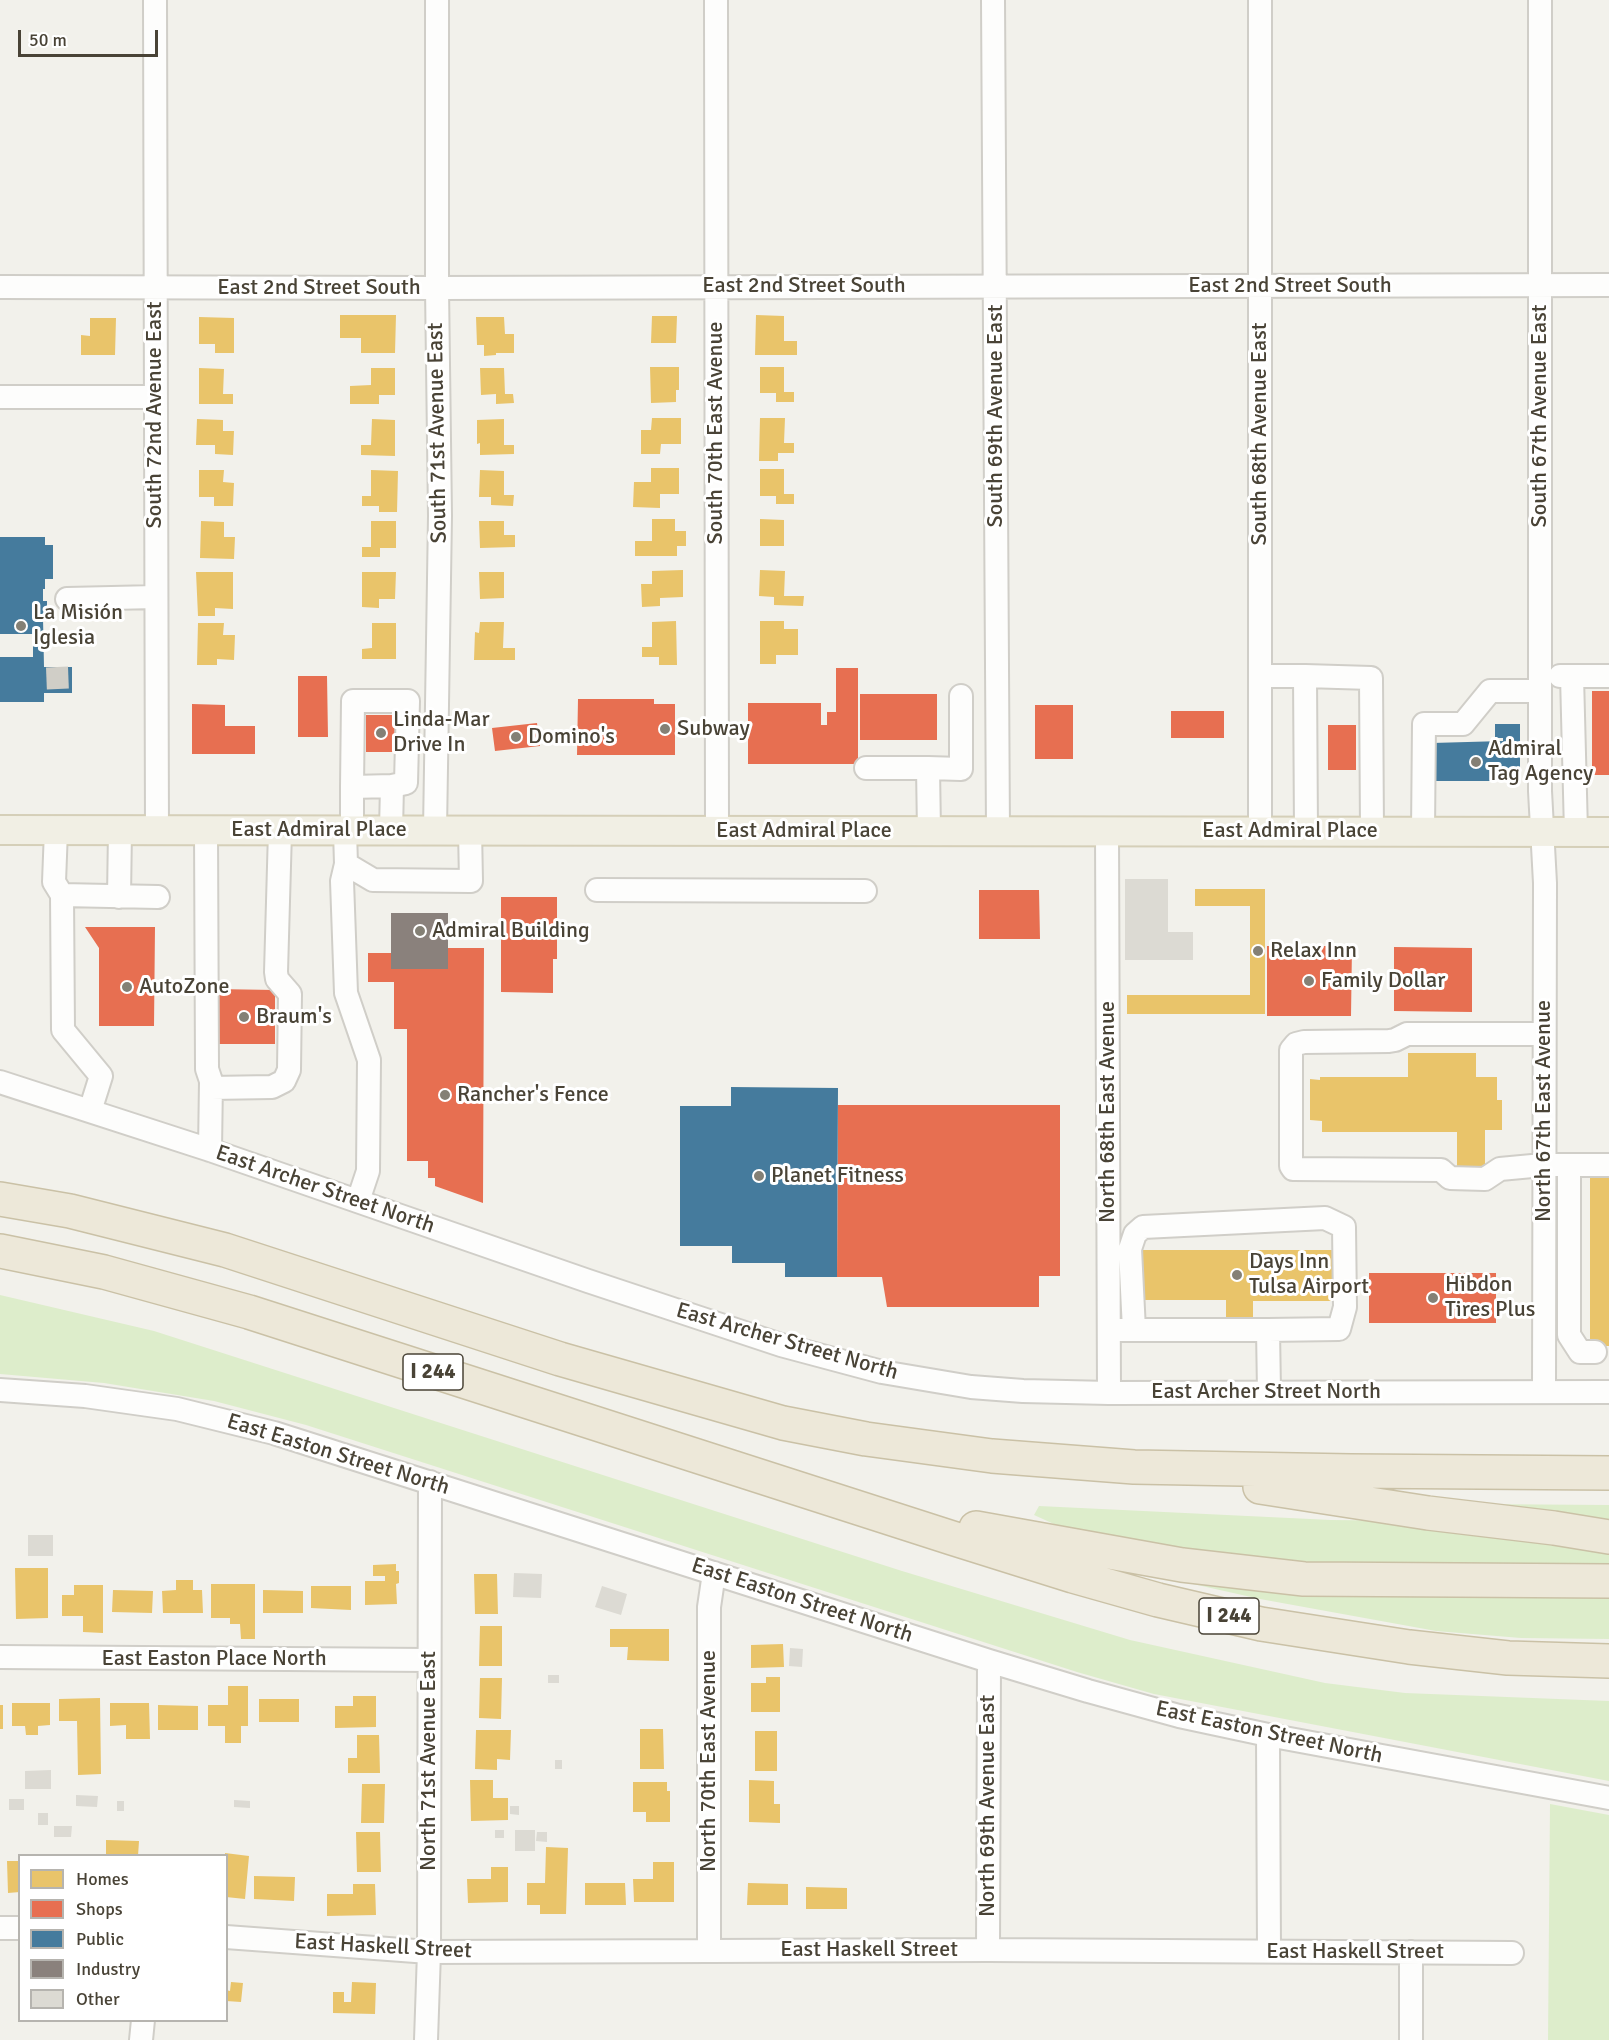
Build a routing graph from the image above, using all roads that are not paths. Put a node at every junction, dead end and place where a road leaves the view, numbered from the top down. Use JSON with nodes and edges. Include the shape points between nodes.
{"nodes":[{"id":1,"x":155,"y":0,"type":"edge"},
{"id":2,"x":437,"y":0,"type":"edge"},
{"id":3,"x":716,"y":0,"type":"edge"},
{"id":4,"x":993,"y":0,"type":"edge"},
{"id":5,"x":1260,"y":0,"type":"edge"},
{"id":6,"x":1540,"y":0,"type":"edge"},
{"id":7,"x":1539,"y":285,"type":"junction"},
{"id":8,"x":1609,"y":285,"type":"edge"},
{"id":9,"x":716,"y":286,"type":"junction"},
{"id":10,"x":996,"y":286,"type":"junction"},
{"id":11,"x":1260,"y":286,"type":"junction"},
{"id":12,"x":0,"y":287,"type":"edge"},
{"id":13,"x":155,"y":288,"type":"junction"},
{"id":14,"x":437,"y":288,"type":"junction"},
{"id":15,"x":0,"y":397,"type":"edge"},
{"id":16,"x":155,"y":397,"type":"junction"},
{"id":17,"x":156,"y":597,"type":"junction"},
{"id":18,"x":67,"y":599,"type":"dead end"},
{"id":19,"x":1261,"y":676,"type":"junction"},
{"id":20,"x":1305,"y":676,"type":"junction"},
{"id":21,"x":1572,"y":676,"type":"junction"},
{"id":22,"x":1609,"y":676,"type":"edge"},
{"id":23,"x":1540,"y":684,"type":"junction"},
{"id":24,"x":962,"y":696,"type":"dead end"},
{"id":25,"x":962,"y":742,"type":"junction"},
{"id":26,"x":997,"y":742,"type":"junction"},
{"id":27,"x":866,"y":768,"type":"dead end"},
{"id":28,"x":928,"y":768,"type":"junction"},
{"id":29,"x":392,"y":786,"type":"junction"},
{"id":30,"x":352,"y":787,"type":"junction"},
{"id":31,"x":0,"y":830,"type":"edge"},
{"id":32,"x":56,"y":830,"type":"junction"},
{"id":33,"x":120,"y":830,"type":"junction"},
{"id":34,"x":157,"y":830,"type":"junction"},
{"id":35,"x":206,"y":830,"type":"junction"},
{"id":36,"x":391,"y":830,"type":"junction"},
{"id":37,"x":435,"y":830,"type":"junction"},
{"id":38,"x":470,"y":830,"type":"junction"},
{"id":39,"x":280,"y":831,"type":"junction"},
{"id":40,"x":348,"y":831,"type":"junction"},
{"id":41,"x":717,"y":831,"type":"junction"},
{"id":42,"x":929,"y":831,"type":"junction"},
{"id":43,"x":998,"y":831,"type":"junction"},
{"id":44,"x":1107,"y":831,"type":"junction"},
{"id":45,"x":1306,"y":831,"type":"junction"},
{"id":46,"x":1372,"y":831,"type":"junction"},
{"id":47,"x":1423,"y":831,"type":"junction"},
{"id":48,"x":1260,"y":832,"type":"junction"},
{"id":49,"x":1542,"y":832,"type":"junction"},
{"id":50,"x":1576,"y":832,"type":"junction"},
{"id":51,"x":1609,"y":832,"type":"edge"},
{"id":52,"x":346,"y":864,"type":"junction"},
{"id":53,"x":597,"y":890,"type":"dead end"},
{"id":54,"x":865,"y":891,"type":"dead end"},
{"id":55,"x":62,"y":895,"type":"junction"},
{"id":56,"x":119,"y":897,"type":"junction"},
{"id":57,"x":158,"y":897,"type":"dead end"},
{"id":58,"x":1544,"y":1034,"type":"junction"},
{"id":59,"x":0,"y":1082,"type":"edge"},
{"id":60,"x":211,"y":1088,"type":"junction"},
{"id":61,"x":90,"y":1111,"type":"junction"},
{"id":62,"x":210,"y":1150,"type":"junction"},
{"id":63,"x":1543,"y":1165,"type":"junction"},
{"id":64,"x":1569,"y":1165,"type":"junction"},
{"id":65,"x":1609,"y":1165,"type":"edge"},
{"id":66,"x":0,"y":1199,"type":"edge"},
{"id":67,"x":358,"y":1201,"type":"junction"},
{"id":68,"x":0,"y":1251,"type":"edge"},
{"id":69,"x":1543,"y":1308,"type":"junction"},
{"id":70,"x":1569,"y":1308,"type":"junction"},
{"id":71,"x":1109,"y":1329,"type":"junction"},
{"id":72,"x":1134,"y":1329,"type":"junction"},
{"id":73,"x":1268,"y":1329,"type":"junction"},
{"id":74,"x":1595,"y":1355,"type":"edge"},
{"id":75,"x":0,"y":1390,"type":"edge"},
{"id":76,"x":1269,"y":1391,"type":"junction"},
{"id":77,"x":1544,"y":1391,"type":"junction"},
{"id":78,"x":1609,"y":1392,"type":"edge"},
{"id":79,"x":1109,"y":1393,"type":"junction"},
{"id":80,"x":1134,"y":1467,"type":"junction"},
{"id":81,"x":1609,"y":1473,"type":"edge"},
{"id":82,"x":430,"y":1482,"type":"junction"},
{"id":83,"x":861,"y":1509,"type":"junction"},
{"id":84,"x":1609,"y":1537,"type":"edge"},
{"id":85,"x":714,"y":1573,"type":"junction"},
{"id":86,"x":1609,"y":1581,"type":"edge"},
{"id":87,"x":0,"y":1657,"type":"edge"},
{"id":88,"x":429,"y":1660,"type":"junction"},
{"id":89,"x":988,"y":1661,"type":"junction"},
{"id":90,"x":1609,"y":1661,"type":"edge"},
{"id":91,"x":1268,"y":1735,"type":"junction"},
{"id":92,"x":1609,"y":1798,"type":"edge"},
{"id":93,"x":0,"y":1928,"type":"edge"},
{"id":94,"x":18,"y":1928,"type":"edge"},
{"id":95,"x":228,"y":1937,"type":"edge"},
{"id":96,"x":709,"y":1950,"type":"junction"},
{"id":97,"x":987,"y":1950,"type":"junction"},
{"id":98,"x":1269,"y":1951,"type":"junction"},
{"id":99,"x":429,"y":1952,"type":"junction"},
{"id":100,"x":1411,"y":1952,"type":"junction"},
{"id":101,"x":1512,"y":1953,"type":"dead end"},
{"id":102,"x":143,"y":2022,"type":"edge"},
{"id":103,"x":141,"y":2040,"type":"edge"},
{"id":104,"x":426,"y":2040,"type":"edge"},
{"id":105,"x":1411,"y":2040,"type":"edge"}],
"edges":[{"from":1,"to":13,"type":"street","name":"South 72nd Avenue East"},
{"from":2,"to":14,"type":"street","name":"South 71st Avenue East"},
{"from":3,"to":9,"type":"street","name":"South 70th East Avenue"},
{"from":4,"to":10,"type":"street","name":"South 69th Avenue East"},
{"from":5,"to":11,"type":"street","name":"South 68th Avenue East"},
{"from":6,"to":7,"type":"street","name":"South 67th Avenue East"},
{"from":7,"to":8,"type":"street","name":"East 2nd Street South"},
{"from":7,"to":11,"type":"street","name":"East 2nd Street South"},
{"from":7,"to":23,"type":"street","name":"South 67th Avenue East"},
{"from":9,"to":10,"type":"street","name":"East 2nd Street South"},
{"from":9,"to":14,"type":"street","name":"East 2nd Street South"},
{"from":9,"to":41,"type":"street","name":"South 70th East Avenue"},
{"from":10,"to":11,"type":"street","name":"East 2nd Street South"},
{"from":10,"to":26,"type":"street","name":"South 69th Avenue East"},
{"from":11,"to":19,"type":"street","name":"South 68th Avenue East"},
{"from":12,"to":13,"type":"street","name":"East 2nd Street South"},
{"from":13,"to":14,"type":"street","name":"East 2nd Street South"},
{"from":13,"to":16,"type":"street","name":"South 72nd Avenue East"},
{"from":14,"to":37,"type":"street","name":"South 71st Avenue East","via":[[440,516]]},
{"from":15,"to":16,"type":"street"},
{"from":16,"to":17,"type":"street","name":"South 72nd Avenue East"},
{"from":17,"to":18,"type":"street"},
{"from":17,"to":34,"type":"street","name":"South 72nd Avenue East"},
{"from":19,"to":20,"type":"street"},
{"from":19,"to":48,"type":"street","name":"South 68th Avenue East"},
{"from":20,"to":45,"type":"street"},
{"from":20,"to":46,"type":"street","via":[[1371,678]]},
{"from":21,"to":22,"type":"street"},
{"from":21,"to":23,"type":"street"},
{"from":21,"to":50,"type":"street"},
{"from":23,"to":47,"type":"street","via":[[1490,691],[1463,724],[1424,724]]},
{"from":23,"to":49,"type":"street","name":"South 67th Avenue East"},
{"from":24,"to":25,"type":"street"},
{"from":25,"to":26,"type":"street"},
{"from":25,"to":28,"type":"street","via":[[962,769]]},
{"from":26,"to":43,"type":"street","name":"South 69th Avenue East"},
{"from":27,"to":28,"type":"street"},
{"from":28,"to":42,"type":"street"},
{"from":29,"to":30,"type":"street"},
{"from":29,"to":30,"type":"street","via":[[406,783],[408,701],[353,701]]},
{"from":29,"to":36,"type":"street"},
{"from":30,"to":40,"type":"street"},
{"from":31,"to":32,"type":"main road","name":"East Admiral Place"},
{"from":32,"to":33,"type":"main road","name":"East Admiral Place"},
{"from":32,"to":55,"type":"street","via":[[54,882]]},
{"from":33,"to":34,"type":"main road","name":"East Admiral Place"},
{"from":33,"to":56,"type":"street"},
{"from":34,"to":35,"type":"main road","name":"East Admiral Place"},
{"from":35,"to":39,"type":"main road","name":"East Admiral Place"},
{"from":35,"to":60,"type":"street","via":[[207,1069]]},
{"from":36,"to":37,"type":"main road","name":"East Admiral Place"},
{"from":36,"to":40,"type":"main road","name":"East Admiral Place"},
{"from":37,"to":38,"type":"main road","name":"East Admiral Place"},
{"from":38,"to":41,"type":"main road","name":"East Admiral Place"},
{"from":38,"to":52,"type":"street","via":[[471,881],[373,880]]},
{"from":39,"to":40,"type":"main road","name":"East Admiral Place"},
{"from":39,"to":60,"type":"street","via":[[276,972],[290,994],[289,1070],[284,1081],[272,1087]]},
{"from":40,"to":52,"type":"street"},
{"from":41,"to":42,"type":"main road","name":"East Admiral Place"},
{"from":42,"to":43,"type":"main road","name":"East Admiral Place"},
{"from":43,"to":44,"type":"main road","name":"East Admiral Place"},
{"from":44,"to":48,"type":"main road","name":"East Admiral Place"},
{"from":44,"to":71,"type":"street","name":"North 68th East Avenue"},
{"from":45,"to":46,"type":"main road","name":"East Admiral Place"},
{"from":45,"to":48,"type":"main road","name":"East Admiral Place"},
{"from":46,"to":47,"type":"main road","name":"East Admiral Place"},
{"from":47,"to":49,"type":"main road","name":"East Admiral Place"},
{"from":49,"to":50,"type":"main road","name":"East Admiral Place"},
{"from":49,"to":58,"type":"street","name":"North 67th East Avenue"},
{"from":50,"to":51,"type":"main road","name":"East Admiral Place"},
{"from":52,"to":67,"type":"street","via":[[342,881],[346,993],[369,1060],[369,1171]]},
{"from":53,"to":54,"type":"street"},
{"from":55,"to":56,"type":"street"},
{"from":55,"to":61,"type":"street","via":[[63,1030],[101,1076]]},
{"from":56,"to":57,"type":"street"},
{"from":58,"to":63,"type":"street","name":"North 67th East Avenue"},
{"from":58,"to":63,"type":"street","via":[[1407,1034],[1389,1041],[1304,1042],[1291,1050],[1293,1169],[1441,1170],[1450,1178],[1485,1179],[1500,1169]]},
{"from":59,"to":61,"type":"street","name":"East Archer Street North"},
{"from":60,"to":62,"type":"street"},
{"from":61,"to":62,"type":"street","name":"East Archer Street North"},
{"from":62,"to":67,"type":"street","name":"East Archer Street North"},
{"from":63,"to":64,"type":"street"},
{"from":63,"to":69,"type":"street","name":"North 67th East Avenue"},
{"from":64,"to":65,"type":"street"},
{"from":64,"to":70,"type":"street"},
{"from":66,"to":80,"type":"highway","number":"I 244","via":[[70,1211],[225,1250],[560,1359],[783,1423],[992,1456]]},
{"from":67,"to":79,"type":"street","name":"East Archer Street North","via":[[828,1359],[971,1387]]},
{"from":68,"to":83,"type":"highway","number":"I 244","via":[[104,1272],[249,1312]]},
{"from":69,"to":70,"type":"street"},
{"from":69,"to":77,"type":"street","name":"North 67th East Avenue"},
{"from":70,"to":74,"type":"street","via":[[1569,1335]]},
{"from":71,"to":72,"type":"street"},
{"from":71,"to":79,"type":"street","name":"North 68th East Avenue"},
{"from":72,"to":73,"type":"street"},
{"from":72,"to":73,"type":"street","via":[[1130,1249],[1135,1234],[1143,1227],[1325,1218],[1344,1227],[1346,1307],[1339,1329]]},
{"from":73,"to":76,"type":"street"},
{"from":75,"to":82,"type":"street","name":"East Easton Street North","via":[[85,1396],[177,1409],[274,1433]]},
{"from":76,"to":77,"type":"street","name":"East Archer Street North"},
{"from":76,"to":79,"type":"street","name":"East Archer Street North"},
{"from":77,"to":78,"type":"street","name":"East Archer Street North"},
{"from":80,"to":81,"type":"highway","number":"I 244"},
{"from":80,"to":84,"type":"highway"},
{"from":82,"to":85,"type":"street","name":"East Easton Street North"},
{"from":82,"to":88,"type":"street","name":"North 71st Avenue East"},
{"from":83,"to":86,"type":"highway","via":[[1182,1565],[1304,1580]]},
{"from":83,"to":90,"type":"highway","number":"I 244","via":[[1072,1576],[1261,1624],[1420,1649],[1508,1658]]},
{"from":85,"to":89,"type":"street","name":"East Easton Street North"},
{"from":85,"to":96,"type":"street","name":"North 70th East Avenue","via":[[709,1607]]},
{"from":87,"to":88,"type":"street","name":"East Easton Place North"},
{"from":88,"to":99,"type":"street","name":"North 71st Avenue East"},
{"from":89,"to":91,"type":"street","name":"East Easton Street North","via":[[1140,1706]]},
{"from":89,"to":97,"type":"street","name":"North 69th Avenue East"},
{"from":91,"to":92,"type":"street","name":"East Easton Street North"},
{"from":91,"to":98,"type":"street"},
{"from":93,"to":94,"type":"street"},
{"from":95,"to":99,"type":"street","name":"East Haskell Street"},
{"from":96,"to":97,"type":"street","name":"East Haskell Street"},
{"from":96,"to":99,"type":"street","name":"East Haskell Street"},
{"from":97,"to":98,"type":"street","name":"East Haskell Street"},
{"from":98,"to":100,"type":"street","name":"East Haskell Street"},
{"from":99,"to":104,"type":"street","name":"North 71st Avenue East"},
{"from":100,"to":101,"type":"street","name":"East Haskell Street"},
{"from":100,"to":105,"type":"street"},
{"from":102,"to":103,"type":"street"}]}
